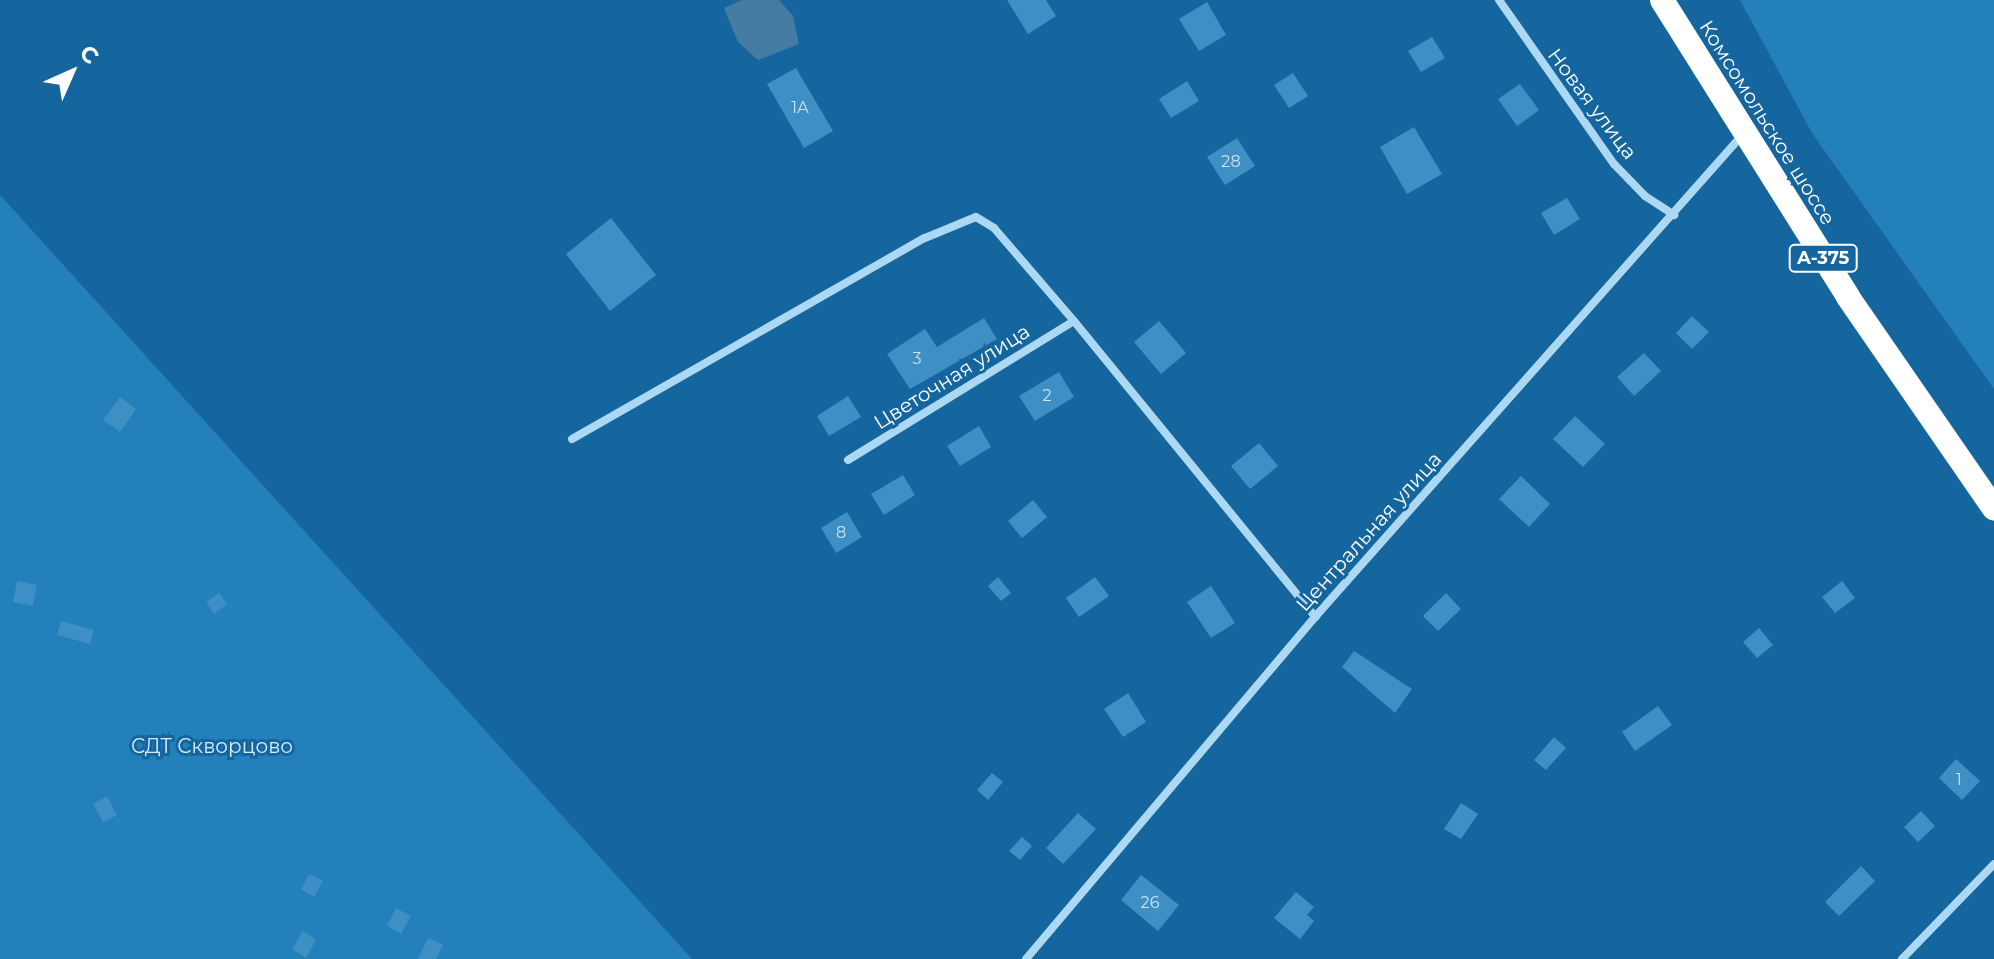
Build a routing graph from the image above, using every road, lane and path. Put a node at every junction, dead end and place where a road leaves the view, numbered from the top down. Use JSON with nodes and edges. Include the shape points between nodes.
{"nodes":[{"id":1,"x":1499,"y":0,"type":"edge"},
{"id":2,"x":1662,"y":0,"type":"edge"},
{"id":3,"x":1744,"y":132,"type":"junction"},
{"id":4,"x":1674,"y":215,"type":"junction"},
{"id":5,"x":1074,"y":321,"type":"junction"},
{"id":6,"x":572,"y":439,"type":"dead end"},
{"id":7,"x":848,"y":460,"type":"dead end"},
{"id":8,"x":1994,"y":509,"type":"edge"},
{"id":9,"x":1315,"y":617,"type":"junction"},
{"id":10,"x":1994,"y":864,"type":"edge"},
{"id":11,"x":1026,"y":959,"type":"edge"},
{"id":12,"x":1902,"y":959,"type":"edge"}],
"edges":[{"from":1,"to":4,"type":"street","name":"Новая улица","via":[[1614,164],[1645,196]]},
{"from":2,"to":3,"type":"highway","name":"Комсомольское шоссе","number":"А-375"},
{"from":3,"to":4,"type":"street","name":"Центральная улица"},
{"from":3,"to":8,"type":"highway","name":"Комсомольское шоссе","number":"А-375","via":[[1848,297]]},
{"from":4,"to":9,"type":"street","name":"Центральная улица"},
{"from":5,"to":6,"type":"street","via":[[994,228],[976,217],[957,221]]},
{"from":5,"to":7,"type":"street","name":"Цветочная улица"},
{"from":5,"to":9,"type":"street"},
{"from":9,"to":11,"type":"street","name":"Центральная улица"},
{"from":10,"to":12,"type":"street"}]}
